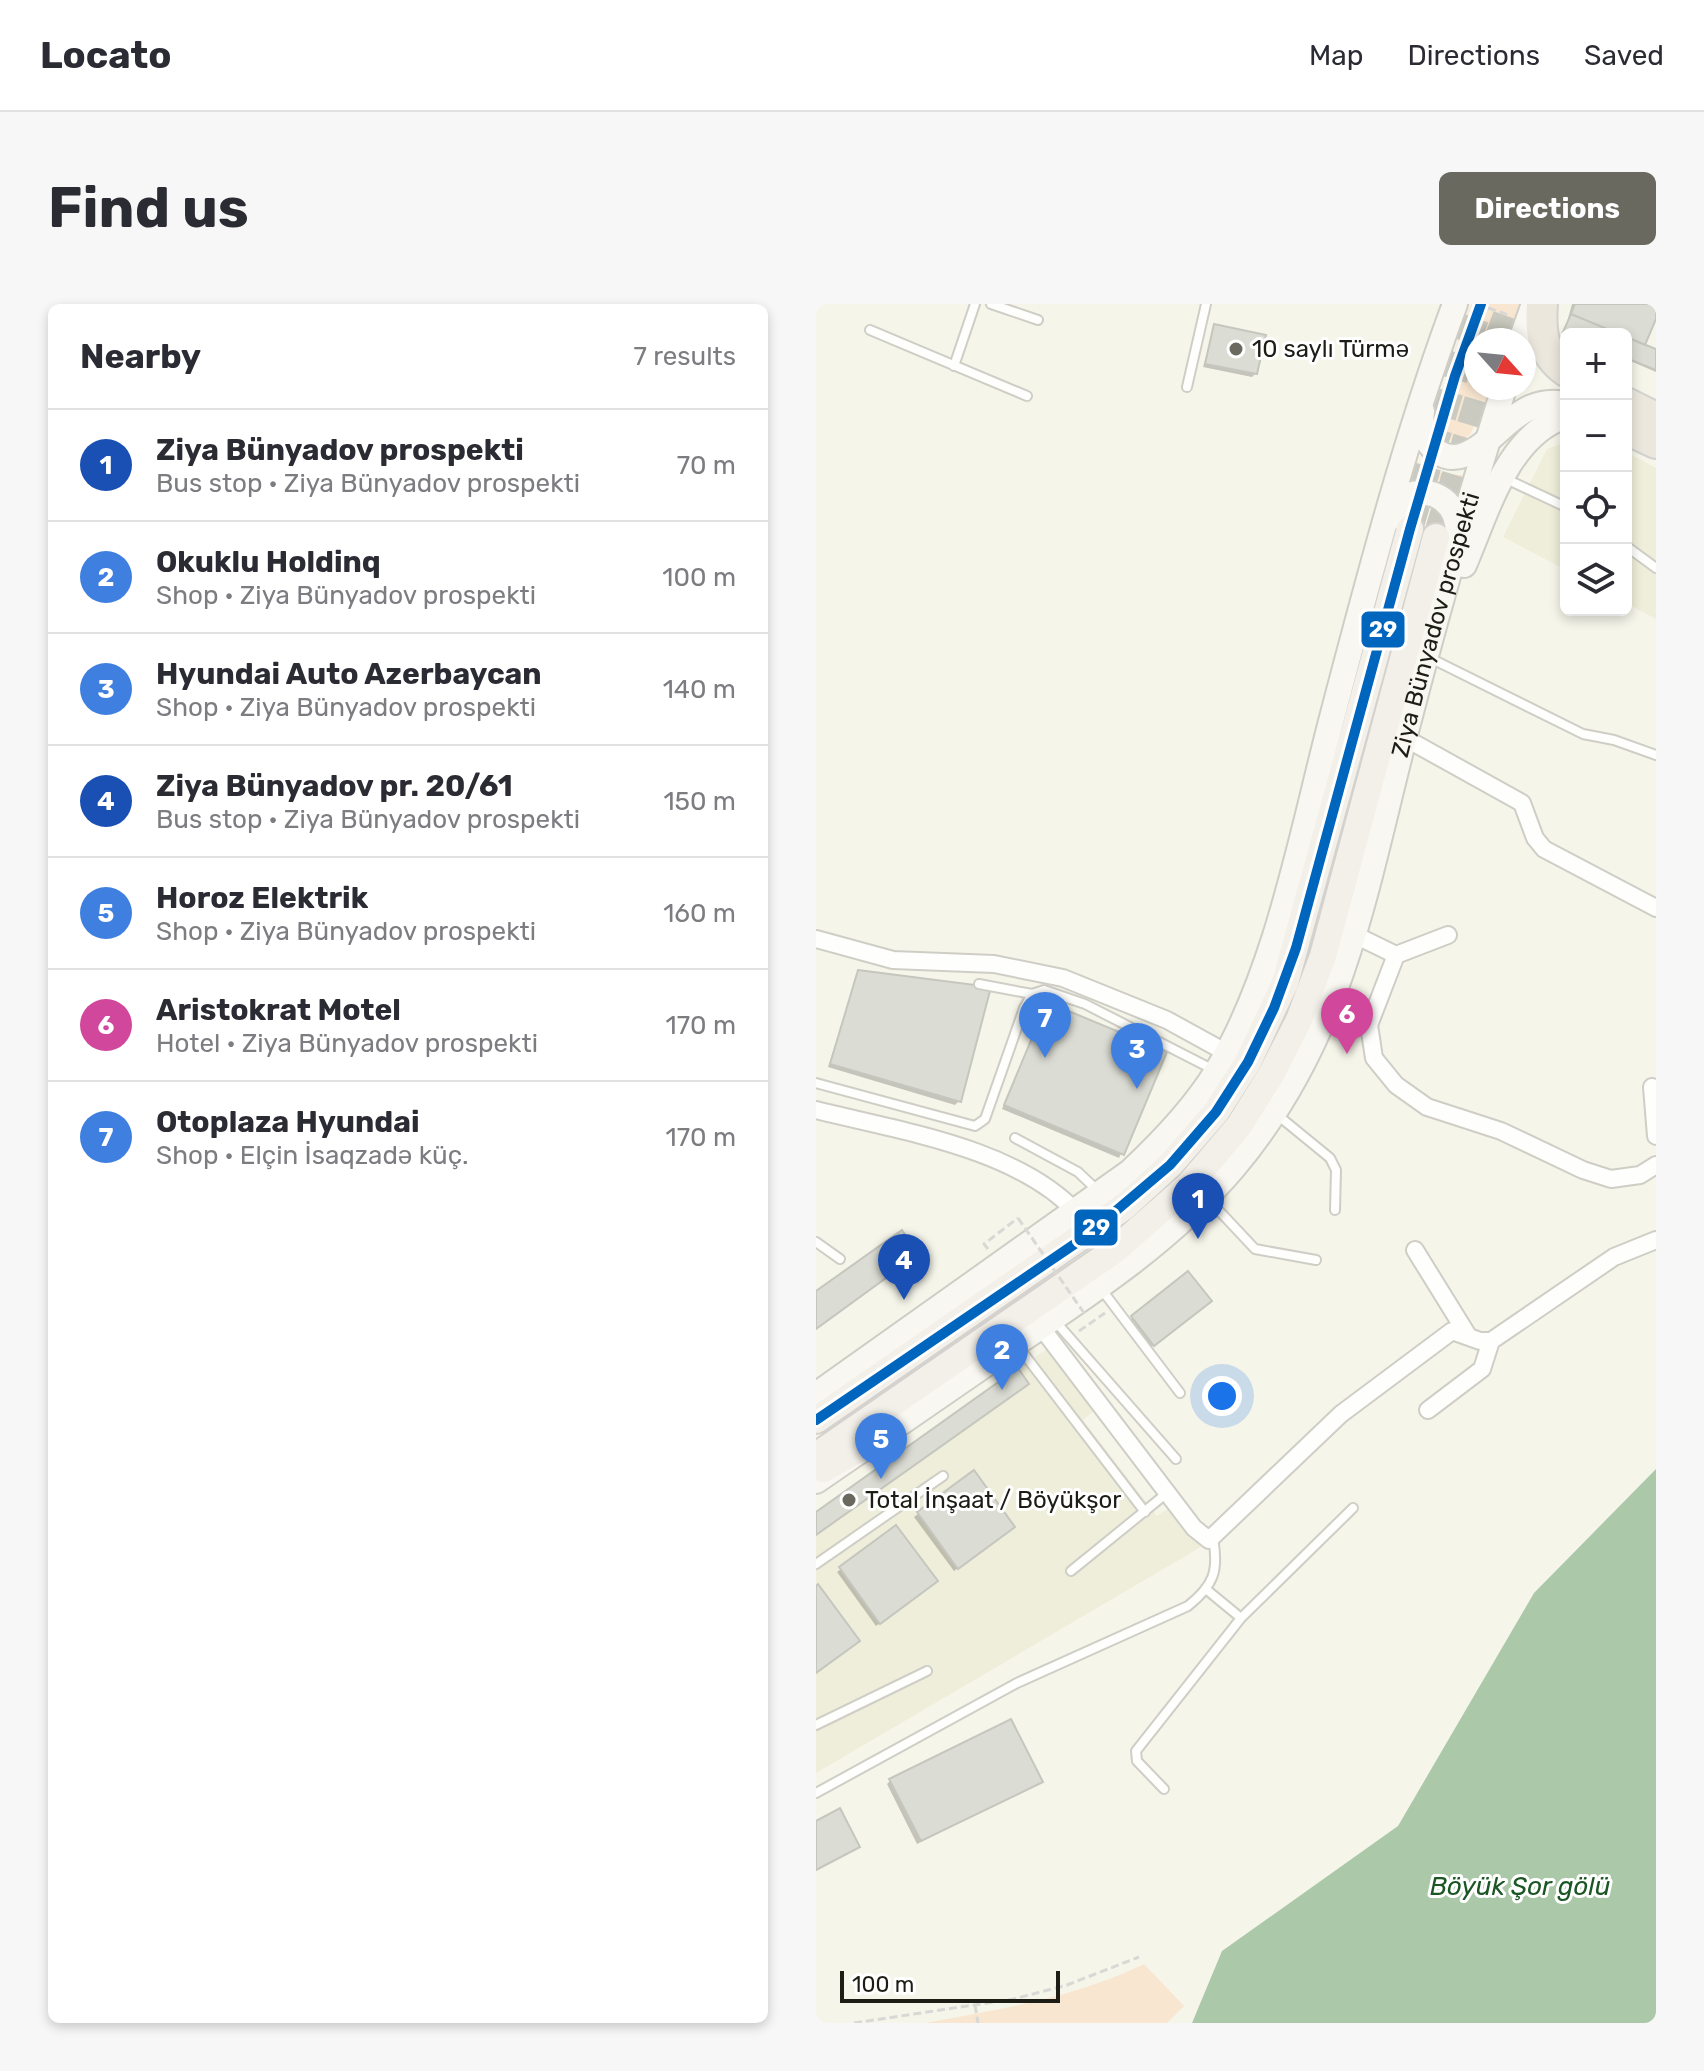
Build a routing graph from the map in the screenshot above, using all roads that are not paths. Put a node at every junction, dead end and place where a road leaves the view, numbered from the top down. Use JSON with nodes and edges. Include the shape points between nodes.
{"nodes":[{"id":1,"x":975,"y":304,"type":"edge"},
{"id":2,"x":991,"y":304,"type":"edge"},
{"id":3,"x":1206,"y":304,"type":"edge"},
{"id":4,"x":1444,"y":304,"type":"edge"},
{"id":5,"x":1455,"y":304,"type":"edge"},
{"id":6,"x":1534,"y":304,"type":"edge"},
{"id":7,"x":1542,"y":304,"type":"edge"},
{"id":8,"x":1038,"y":320,"type":"dead end"},
{"id":9,"x":1525,"y":328,"type":"edge"},
{"id":10,"x":870,"y":330,"type":"dead end"},
{"id":11,"x":1440,"y":345,"type":"junction"},
{"id":12,"x":954,"y":366,"type":"junction"},
{"id":13,"x":1560,"y":367,"type":"edge"},
{"id":14,"x":1187,"y":387,"type":"dead end"},
{"id":15,"x":1426,"y":389,"type":"junction"},
{"id":16,"x":1027,"y":396,"type":"dead end"},
{"id":17,"x":1500,"y":400,"type":"edge"},
{"id":18,"x":1560,"y":404,"type":"edge"},
{"id":19,"x":1632,"y":406,"type":"edge"},
{"id":20,"x":1656,"y":418,"type":"edge"},
{"id":21,"x":1560,"y":420,"type":"edge"},
{"id":22,"x":1632,"y":432,"type":"edge"},
{"id":23,"x":1489,"y":436,"type":"junction"},
{"id":24,"x":1656,"y":443,"type":"edge"},
{"id":25,"x":1503,"y":478,"type":"junction"},
{"id":26,"x":1560,"y":504,"type":"edge"},
{"id":27,"x":1410,"y":529,"type":"tunnel mouth"},
{"id":28,"x":1447,"y":539,"type":"junction"},
{"id":29,"x":1378,"y":546,"type":"junction"},
{"id":30,"x":1632,"y":550,"type":"edge"},
{"id":31,"x":1656,"y":568,"type":"edge"},
{"id":32,"x":1426,"y":656,"type":"junction"},
{"id":33,"x":1405,"y":738,"type":"junction"},
{"id":34,"x":1656,"y":755,"type":"edge"},
{"id":35,"x":1656,"y":908,"type":"edge"},
{"id":36,"x":1355,"y":935,"type":"junction"},
{"id":37,"x":1448,"y":935,"type":"dead end"},
{"id":38,"x":816,"y":939,"type":"edge"},
{"id":39,"x":1396,"y":955,"type":"junction"},
{"id":40,"x":979,"y":984,"type":"dead end"},
{"id":41,"x":1032,"y":994,"type":"junction"},
{"id":42,"x":1222,"y":1062,"type":"junction"},
{"id":43,"x":816,"y":1083,"type":"edge"},
{"id":44,"x":1652,"y":1087,"type":"dead end"},
{"id":45,"x":816,"y":1110,"type":"edge"},
{"id":46,"x":1275,"y":1113,"type":"junction"},
{"id":47,"x":1656,"y":1136,"type":"edge"},
{"id":48,"x":1015,"y":1138,"type":"dead end"},
{"id":49,"x":1219,"y":1152,"type":"junction"},
{"id":50,"x":1656,"y":1165,"type":"edge"},
{"id":51,"x":1101,"y":1195,"type":"junction"},
{"id":52,"x":1206,"y":1196,"type":"junction"},
{"id":53,"x":1335,"y":1210,"type":"dead end"},
{"id":54,"x":1081,"y":1225,"type":"junction"},
{"id":55,"x":1656,"y":1240,"type":"edge"},
{"id":56,"x":816,"y":1242,"type":"edge"},
{"id":57,"x":1415,"y":1250,"type":"dead end"},
{"id":58,"x":840,"y":1259,"type":"dead end"},
{"id":59,"x":1316,"y":1260,"type":"dead end"},
{"id":60,"x":1125,"y":1269,"type":"junction"},
{"id":61,"x":1099,"y":1286,"type":"junction"},
{"id":62,"x":1047,"y":1323,"type":"junction"},
{"id":63,"x":1467,"y":1334,"type":"junction"},
{"id":64,"x":1491,"y":1341,"type":"junction"},
{"id":65,"x":1016,"y":1344,"type":"junction"},
{"id":66,"x":1180,"y":1393,"type":"dead end"},
{"id":67,"x":816,"y":1395,"type":"edge"},
{"id":68,"x":1428,"y":1410,"type":"dead end"},
{"id":69,"x":816,"y":1418,"type":"edge"},
{"id":70,"x":874,"y":1441,"type":"junction"},
{"id":71,"x":816,"y":1456,"type":"edge"},
{"id":72,"x":1176,"y":1459,"type":"dead end"},
{"id":73,"x":816,"y":1473,"type":"edge"},
{"id":74,"x":943,"y":1476,"type":"dead end"},
{"id":75,"x":816,"y":1481,"type":"edge"},
{"id":76,"x":1168,"y":1493,"type":"junction"},
{"id":77,"x":1353,"y":1508,"type":"dead end"},
{"id":78,"x":1145,"y":1512,"type":"junction"},
{"id":79,"x":1213,"y":1538,"type":"junction"},
{"id":80,"x":816,"y":1564,"type":"edge"},
{"id":81,"x":1071,"y":1571,"type":"dead end"},
{"id":82,"x":1207,"y":1590,"type":"junction"},
{"id":83,"x":1241,"y":1618,"type":"junction"},
{"id":84,"x":927,"y":1671,"type":"dead end"},
{"id":85,"x":816,"y":1725,"type":"edge"},
{"id":86,"x":1164,"y":1789,"type":"dead end"},
{"id":87,"x":816,"y":1793,"type":"edge"}],
"edges":[{"from":1,"to":12,"type":"lane"},
{"from":2,"to":8,"type":"lane"},
{"from":3,"to":14,"type":"lane"},
{"from":4,"to":11,"type":"main road"},
{"from":5,"to":11,"type":"main road","name":"Ziya Bünyadov prospekti"},
{"from":6,"to":9,"type":"main road"},
{"from":7,"to":13,"type":"highway","via":[[1542,341]]},
{"from":10,"to":12,"type":"lane"},
{"from":11,"to":15,"type":"main road","name":"Ziya Bünyadov prospekti"},
{"from":12,"to":16,"type":"lane"},
{"from":15,"to":23,"type":"main road","via":[[1421,426],[1431,448],[1463,456]]},
{"from":15,"to":29,"type":"main road","name":"Ziya Bünyadov prospekti"},
{"from":17,"to":23,"type":"main road","name":"Ziya Bünyadov prospekti"},
{"from":18,"to":23,"type":"main road","via":[[1540,404]]},
{"from":19,"to":20,"type":"highway"},
{"from":21,"to":25,"type":"main road","via":[[1529,441]]},
{"from":22,"to":24,"type":"highway"},
{"from":23,"to":28,"type":"main road","name":"Ziya Bünyadov prospekti"},
{"from":25,"to":26,"type":"lane"},
{"from":25,"to":32,"type":"main road"},
{"from":27,"to":54,"type":"main road","name":"Ziya Bünyadov prospekti","via":[[1296,948],[1274,1008],[1248,1062],[1200,1132],[1144,1189]]},
{"from":28,"to":29,"type":"main road","via":[[1458,522],[1450,504],[1423,492],[1398,503]]},
{"from":28,"to":32,"type":"main road","name":"Ziya Bünyadov prospekti"},
{"from":28,"to":49,"type":"main road","name":"Ziya Bünyadov prospekti","via":[[1310,993],[1272,1073]]},
{"from":29,"to":42,"type":"main road","name":"Ziya Bünyadov prospekti","via":[[1273,940]]},
{"from":30,"to":31,"type":"lane"},
{"from":32,"to":33,"type":"main road","name":"Ziya Bünyadov prospekti"},
{"from":32,"to":34,"type":"lane","via":[[1583,734]]},
{"from":33,"to":35,"type":"street","via":[[1522,803],[1544,849]]},
{"from":33,"to":36,"type":"main road","name":"Ziya Bünyadov prospekti"},
{"from":36,"to":39,"type":"street"},
{"from":36,"to":46,"type":"main road","name":"Ziya Bünyadov prospekti","via":[[1320,1031]]},
{"from":37,"to":39,"type":"street"},
{"from":38,"to":42,"type":"street","via":[[893,960],[994,964],[1063,978],[1167,1020]]},
{"from":39,"to":50,"type":"street","via":[[1369,1025],[1374,1058],[1396,1085],[1427,1107],[1501,1131],[1611,1179],[1640,1175]]},
{"from":40,"to":41,"type":"lane"},
{"from":41,"to":42,"type":"lane","via":[[1044,990],[1085,1004]]},
{"from":41,"to":43,"type":"lane","via":[[985,1119],[975,1126]]},
{"from":42,"to":51,"type":"main road","name":"Ziya Bünyadov prospekti","via":[[1152,1151]]},
{"from":42,"to":54,"type":"main road","via":[[1175,1138]]},
{"from":44,"to":47,"type":"street"},
{"from":45,"to":54,"type":"street","via":[[940,1141],[992,1160],[1049,1187]]},
{"from":46,"to":52,"type":"main road","name":"Ziya Bünyadov prospekti"},
{"from":46,"to":53,"type":"lane","via":[[1330,1158],[1336,1170]]},
{"from":48,"to":51,"type":"lane","via":[[1078,1172]]},
{"from":49,"to":60,"type":"main road","via":[[1184,1203]]},
{"from":49,"to":71,"type":"main road","name":"Ziya Bünyadov prospekti","via":[[1115,1250]]},
{"from":51,"to":54,"type":"main road","name":"Ziya Bünyadov prospekti"},
{"from":52,"to":59,"type":"lane","via":[[1255,1249]]},
{"from":52,"to":60,"type":"main road","name":"Ziya Bünyadov prospekti"},
{"from":54,"to":67,"type":"main road","name":"Ziya Bünyadov prospekti"},
{"from":54,"to":69,"type":"main road","name":"Ziya Bünyadov prospekti"},
{"from":55,"to":64,"type":"street","via":[[1614,1257]]},
{"from":56,"to":58,"type":"lane"},
{"from":57,"to":63,"type":"street"},
{"from":60,"to":61,"type":"main road","name":"Ziya Bünyadov prospekti"},
{"from":61,"to":62,"type":"main road","name":"Ziya Bünyadov prospekti"},
{"from":61,"to":66,"type":"lane"},
{"from":62,"to":65,"type":"main road","name":"Ziya Bünyadov prospekti"},
{"from":62,"to":72,"type":"lane"},
{"from":62,"to":76,"type":"street"},
{"from":63,"to":64,"type":"street"},
{"from":63,"to":79,"type":"street","via":[[1452,1331],[1341,1414]]},
{"from":64,"to":68,"type":"street","via":[[1482,1369]]},
{"from":65,"to":70,"type":"main road","name":"Ziya Bünyadov prospekti"},
{"from":65,"to":78,"type":"lane"},
{"from":70,"to":73,"type":"main road"},
{"from":70,"to":75,"type":"main road","name":"Ziya Bünyadov prospekti"},
{"from":74,"to":80,"type":"lane"},
{"from":76,"to":78,"type":"lane"},
{"from":76,"to":79,"type":"street","via":[[1204,1539]]},
{"from":77,"to":83,"type":"lane"},
{"from":78,"to":81,"type":"lane"},
{"from":79,"to":82,"type":"lane","via":[[1216,1577]]},
{"from":82,"to":83,"type":"lane"},
{"from":82,"to":87,"type":"lane","via":[[1168,1618],[1017,1683]]},
{"from":83,"to":86,"type":"lane","via":[[1136,1751],[1137,1761]]},
{"from":84,"to":85,"type":"lane"}]}
